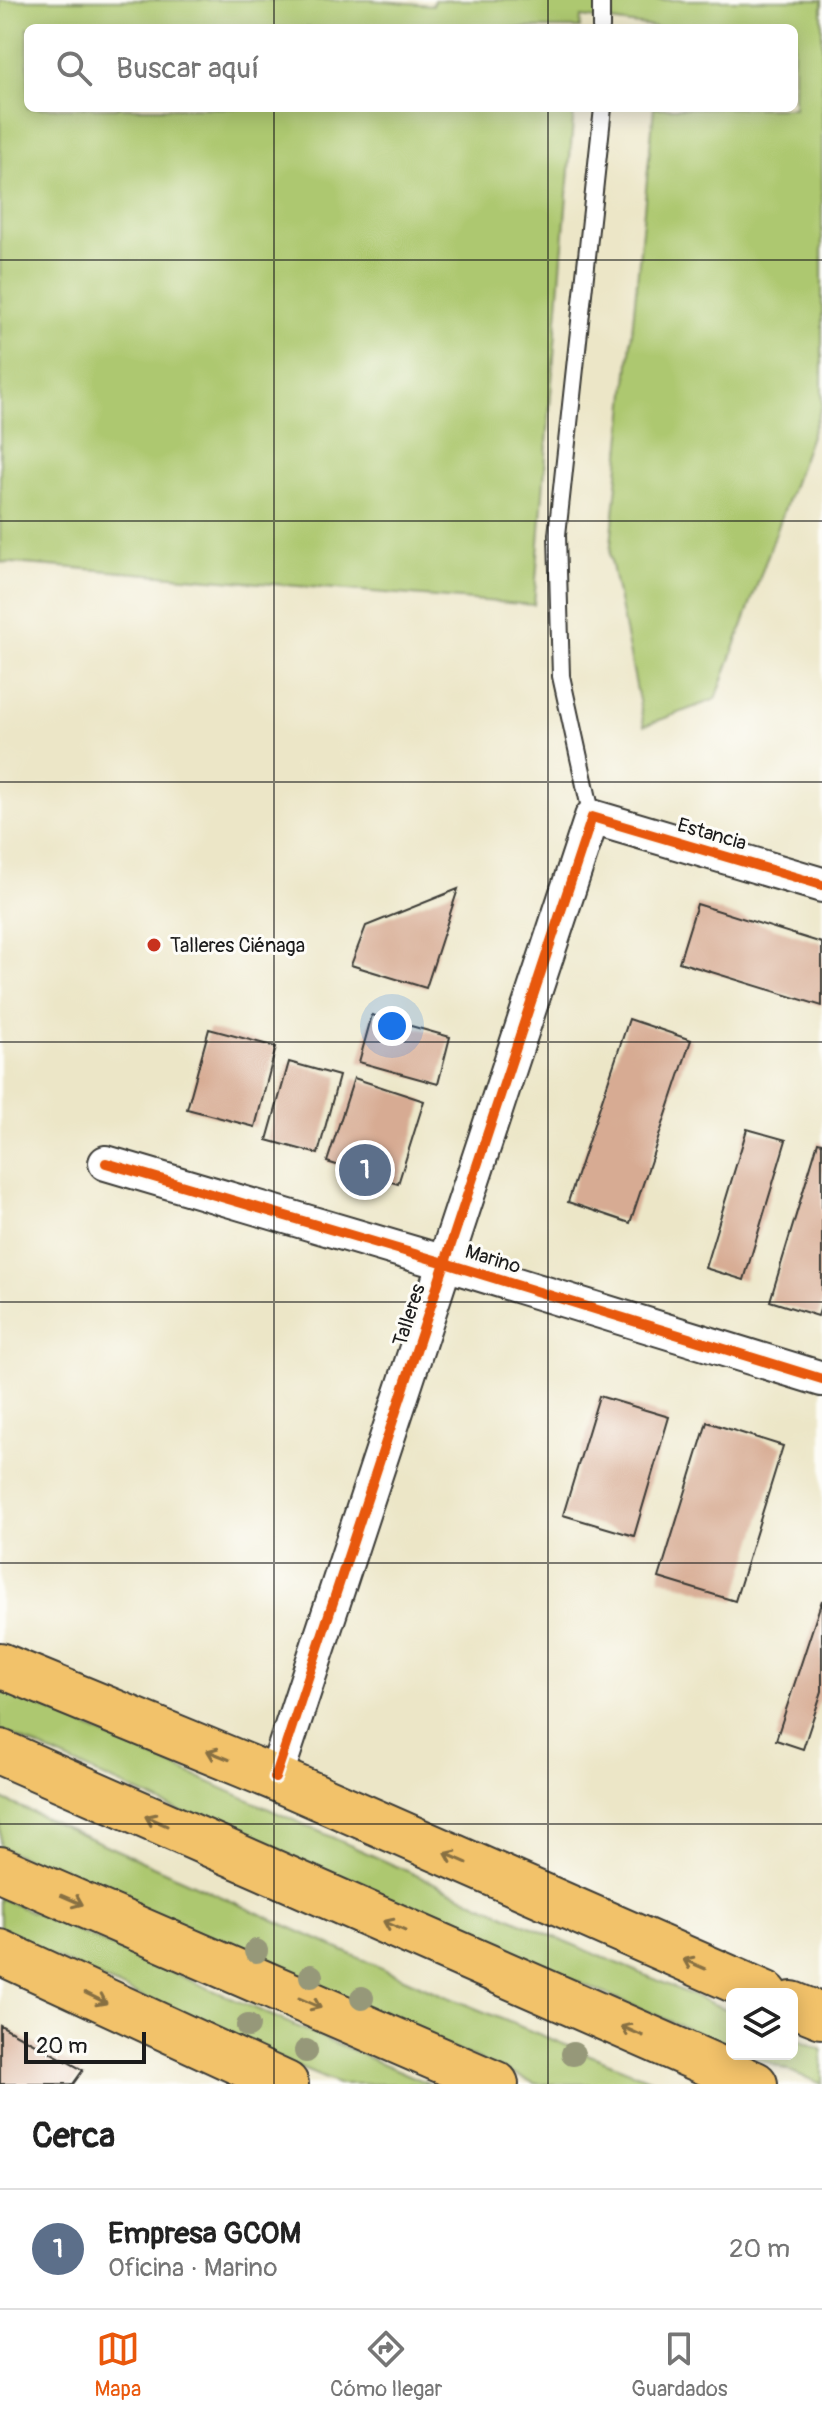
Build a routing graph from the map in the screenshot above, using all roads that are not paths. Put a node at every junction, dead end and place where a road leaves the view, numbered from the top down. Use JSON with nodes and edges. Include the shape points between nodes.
{"nodes":[{"id":1,"x":601,"y":0,"type":"edge"},
{"id":2,"x":601,"y":24,"type":"edge"},
{"id":3,"x":603,"y":112,"type":"edge"},
{"id":4,"x":592,"y":817,"type":"junction"},
{"id":5,"x":822,"y":885,"type":"edge"},
{"id":6,"x":106,"y":1163,"type":"dead end"},
{"id":7,"x":445,"y":1263,"type":"junction"},
{"id":8,"x":822,"y":1379,"type":"edge"},
{"id":9,"x":0,"y":1665,"type":"edge"},
{"id":10,"x":0,"y":1752,"type":"edge"},
{"id":11,"x":275,"y":1778,"type":"junction"},
{"id":12,"x":0,"y":1869,"type":"edge"},
{"id":13,"x":0,"y":1952,"type":"edge"},
{"id":14,"x":752,"y":1988,"type":"edge"},
{"id":15,"x":798,"y":2006,"type":"edge"},
{"id":16,"x":822,"y":2016,"type":"edge"},
{"id":17,"x":286,"y":2084,"type":"edge"},
{"id":18,"x":496,"y":2084,"type":"edge"},
{"id":19,"x":755,"y":2084,"type":"edge"}],
"edges":[{"from":1,"to":2,"type":"lane"},
{"from":3,"to":4,"type":"lane","via":[[557,535],[561,676]]},
{"from":4,"to":5,"type":"street","name":"Estancia"},
{"from":4,"to":7,"type":"street","name":"Talleres"},
{"from":6,"to":7,"type":"street","name":"Marino"},
{"from":7,"to":8,"type":"street","name":"Marino"},
{"from":7,"to":11,"type":"street","name":"Talleres"},
{"from":11,"to":9,"type":"main road","one_way":true},
{"from":19,"to":10,"type":"main road","one_way":true},
{"from":14,"to":11,"type":"main road","one_way":true},
{"from":12,"to":18,"type":"main road","one_way":true},
{"from":13,"to":17,"type":"main road","one_way":true},
{"from":15,"to":16,"type":"main road"}]}
